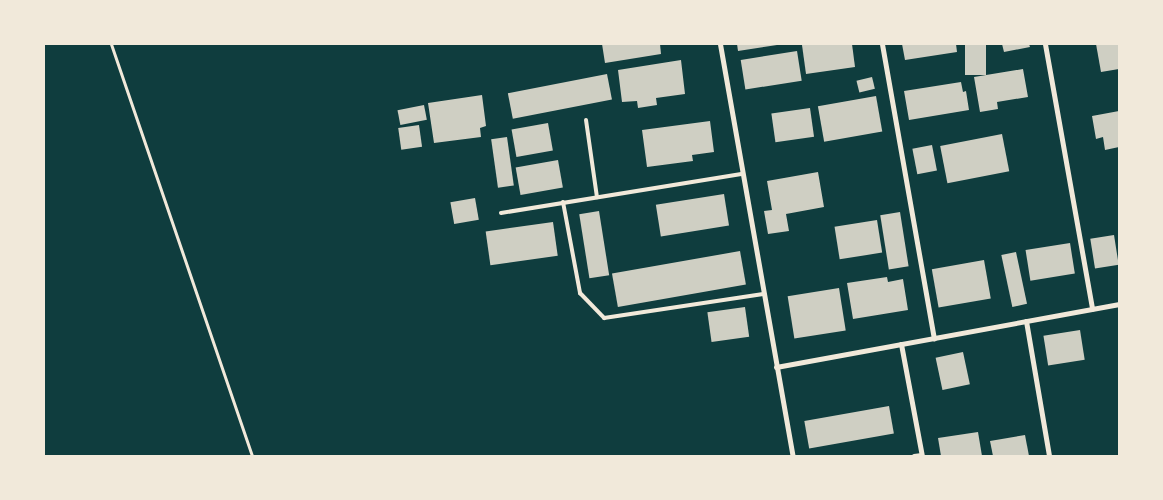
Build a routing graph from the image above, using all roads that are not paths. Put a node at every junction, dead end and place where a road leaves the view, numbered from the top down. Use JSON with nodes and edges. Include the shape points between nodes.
{"nodes":[{"id":1,"x":720,"y":44,"type":"edge"},
{"id":2,"x":882,"y":44,"type":"edge"},
{"id":3,"x":1045,"y":44,"type":"edge"},
{"id":4,"x":586,"y":120,"type":"dead end"},
{"id":5,"x":743,"y":174,"type":"junction"},
{"id":6,"x":597,"y":197,"type":"junction"},
{"id":7,"x":563,"y":202,"type":"junction"},
{"id":8,"x":501,"y":213,"type":"dead end"},
{"id":9,"x":763,"y":294,"type":"junction"},
{"id":10,"x":1119,"y":304,"type":"edge"},
{"id":11,"x":1092,"y":309,"type":"junction"},
{"id":12,"x":1026,"y":321,"type":"junction"},
{"id":13,"x":934,"y":338,"type":"junction"},
{"id":14,"x":901,"y":344,"type":"junction"},
{"id":15,"x":776,"y":367,"type":"junction"},
{"id":16,"x":793,"y":456,"type":"edge"},
{"id":17,"x":914,"y":456,"type":"edge"},
{"id":18,"x":922,"y":456,"type":"edge"},
{"id":19,"x":1049,"y":456,"type":"edge"}],
"edges":[{"from":1,"to":5,"type":"street"},
{"from":2,"to":13,"type":"street"},
{"from":3,"to":11,"type":"street"},
{"from":4,"to":6,"type":"lane"},
{"from":5,"to":6,"type":"lane"},
{"from":5,"to":9,"type":"street"},
{"from":6,"to":7,"type":"lane"},
{"from":7,"to":8,"type":"lane"},
{"from":7,"to":9,"type":"lane","via":[[580,293],[604,318]]},
{"from":9,"to":15,"type":"street"},
{"from":10,"to":11,"type":"street"},
{"from":11,"to":12,"type":"street"},
{"from":12,"to":13,"type":"street"},
{"from":12,"to":19,"type":"street"},
{"from":13,"to":14,"type":"street"},
{"from":14,"to":15,"type":"street"},
{"from":14,"to":18,"type":"street"},
{"from":15,"to":16,"type":"street"},
{"from":17,"to":18,"type":"lane"}]}
